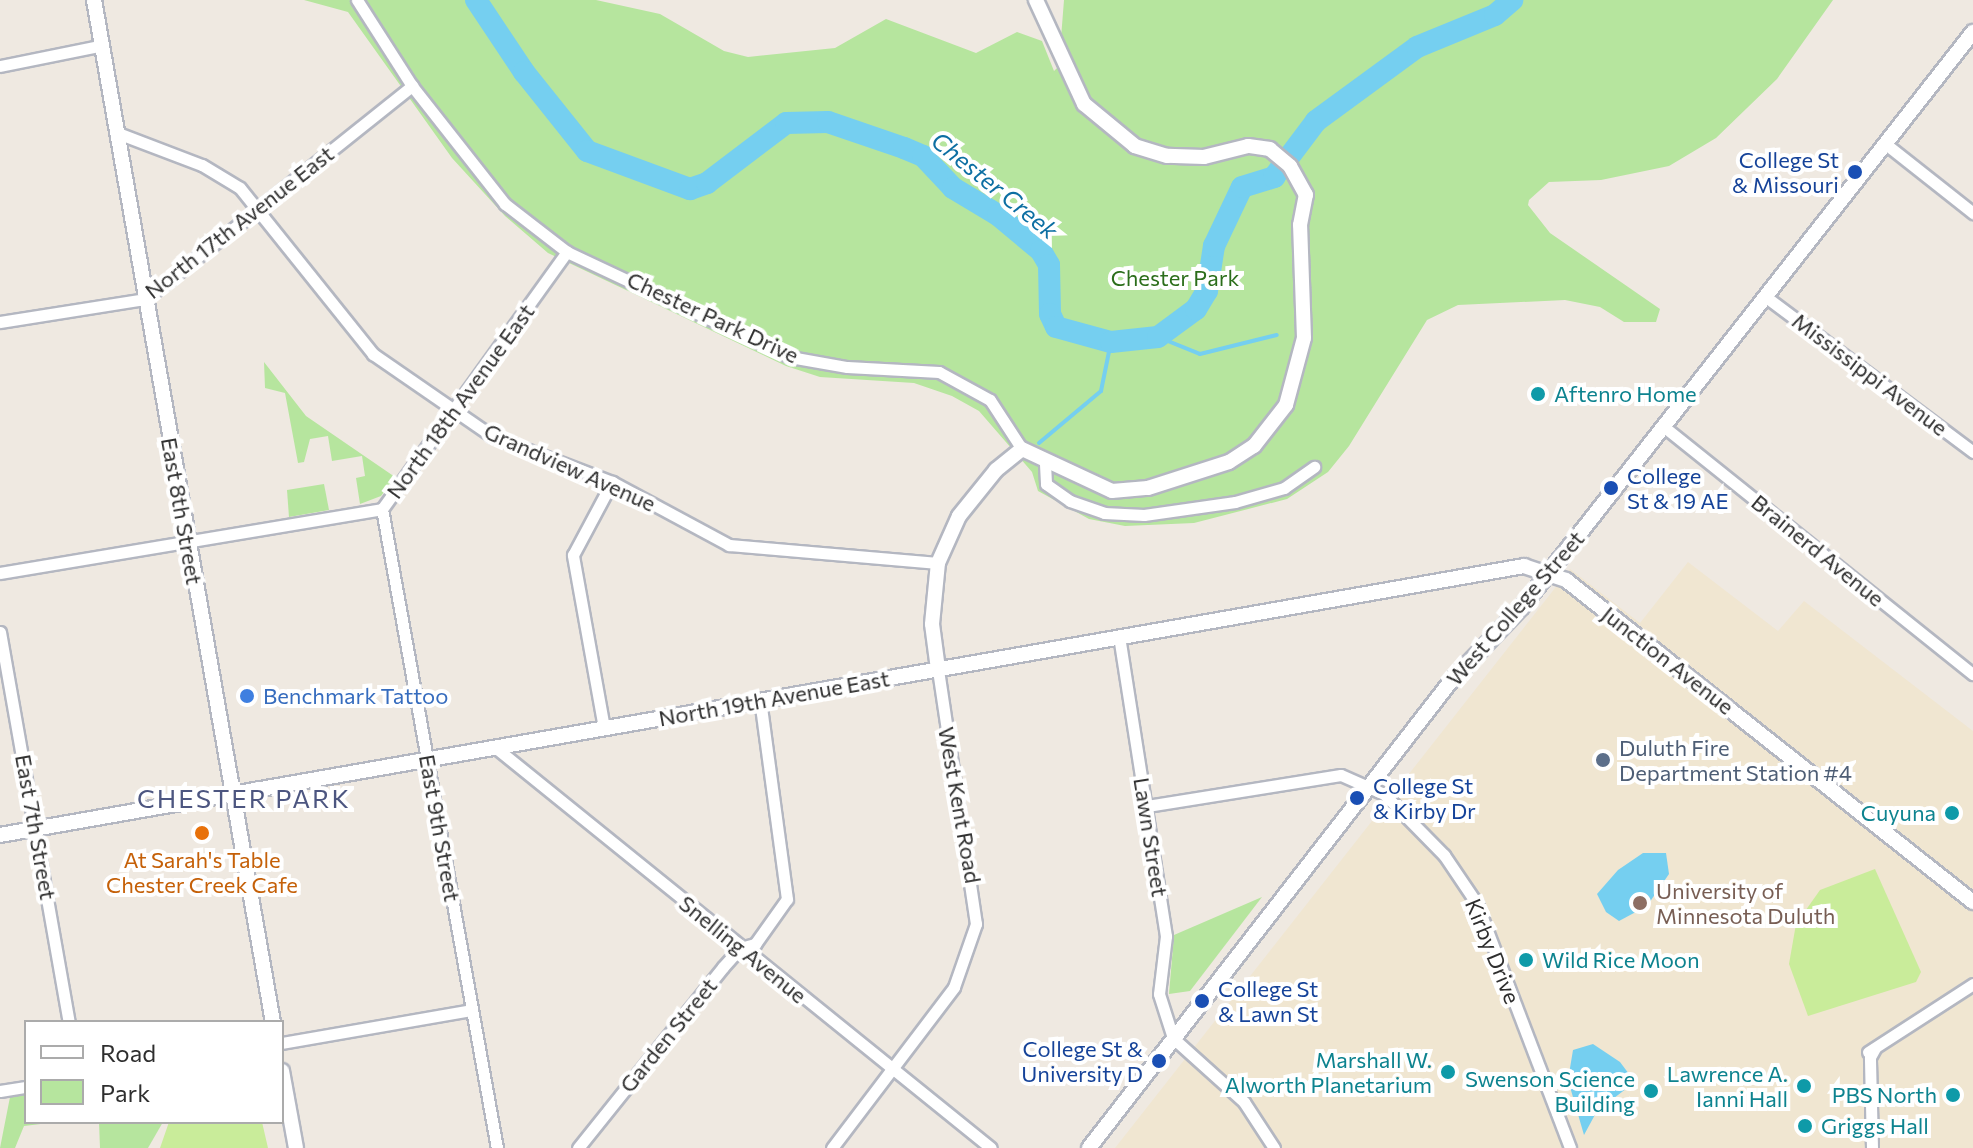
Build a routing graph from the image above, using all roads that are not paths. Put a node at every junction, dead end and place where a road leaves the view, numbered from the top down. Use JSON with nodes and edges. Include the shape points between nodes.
{"nodes":[{"id":1,"x":94,"y":0,"type":"edge"},
{"id":2,"x":357,"y":0,"type":"edge"},
{"id":3,"x":1036,"y":0,"type":"edge"},
{"id":4,"x":1973,"y":32,"type":"edge"},
{"id":5,"x":99,"y":46,"type":"junction"},
{"id":6,"x":0,"y":66,"type":"edge"},
{"id":7,"x":412,"y":86,"type":"junction"},
{"id":8,"x":115,"y":132,"type":"junction"},
{"id":9,"x":1887,"y":145,"type":"junction"},
{"id":10,"x":257,"y":209,"type":"junction"},
{"id":11,"x":1973,"y":213,"type":"edge"},
{"id":12,"x":567,"y":252,"type":"junction"},
{"id":13,"x":1766,"y":297,"type":"junction"},
{"id":14,"x":145,"y":299,"type":"junction"},
{"id":15,"x":0,"y":322,"type":"edge"},
{"id":16,"x":453,"y":410,"type":"junction"},
{"id":17,"x":1663,"y":426,"type":"junction"},
{"id":18,"x":1022,"y":449,"type":"junction"},
{"id":19,"x":1973,"y":452,"type":"edge"},
{"id":20,"x":1045,"y":464,"type":"junction"},
{"id":21,"x":1314,"y":467,"type":"dead end"},
{"id":22,"x":612,"y":482,"type":"junction"},
{"id":23,"x":382,"y":509,"type":"junction"},
{"id":24,"x":188,"y":545,"type":"junction"},
{"id":25,"x":938,"y":563,"type":"junction"},
{"id":26,"x":0,"y":573,"type":"edge"},
{"id":27,"x":1548,"y":573,"type":"junction"},
{"id":28,"x":0,"y":632,"type":"edge"},
{"id":29,"x":1119,"y":636,"type":"junction"},
{"id":30,"x":938,"y":669,"type":"junction"},
{"id":31,"x":1973,"y":674,"type":"edge"},
{"id":32,"x":760,"y":700,"type":"junction"},
{"id":33,"x":604,"y":728,"type":"junction"},
{"id":34,"x":496,"y":748,"type":"junction"},
{"id":35,"x":429,"y":759,"type":"junction"},
{"id":36,"x":1370,"y":785,"type":"junction"},
{"id":37,"x":231,"y":792,"type":"junction"},
{"id":38,"x":1147,"y":806,"type":"junction"},
{"id":39,"x":37,"y":829,"type":"junction"},
{"id":40,"x":0,"y":835,"type":"edge"},
{"id":41,"x":1973,"y":902,"type":"edge"},
{"id":42,"x":740,"y":948,"type":"junction"},
{"id":43,"x":1973,"y":984,"type":"edge"},
{"id":44,"x":471,"y":1010,"type":"junction"},
{"id":45,"x":69,"y":1020,"type":"edge"},
{"id":46,"x":273,"y":1020,"type":"edge"},
{"id":47,"x":1173,"y":1038,"type":"junction"},
{"id":48,"x":284,"y":1043,"type":"edge"},
{"id":49,"x":893,"y":1070,"type":"junction"},
{"id":50,"x":284,"y":1082,"type":"edge"},
{"id":51,"x":24,"y":1087,"type":"edge"},
{"id":52,"x":0,"y":1091,"type":"edge"},
{"id":53,"x":296,"y":1148,"type":"edge"},
{"id":54,"x":497,"y":1148,"type":"edge"},
{"id":55,"x":578,"y":1148,"type":"edge"},
{"id":56,"x":832,"y":1148,"type":"edge"},
{"id":57,"x":991,"y":1148,"type":"edge"},
{"id":58,"x":1089,"y":1148,"type":"edge"},
{"id":59,"x":1274,"y":1148,"type":"edge"},
{"id":60,"x":1570,"y":1148,"type":"edge"},
{"id":61,"x":1872,"y":1148,"type":"edge"}],
"edges":[{"from":1,"to":5,"type":"street","name":"East 8th Street"},
{"from":2,"to":7,"type":"street","name":"Chester Park Drive"},
{"from":3,"to":20,"type":"street","name":"Chester Park Drive","via":[[1084,104],[1135,146],[1167,156],[1204,157],[1248,146],[1276,153],[1304,189],[1304,338],[1286,405],[1254,446],[1229,462],[1148,488],[1112,491]]},
{"from":4,"to":9,"type":"street","name":"West College Street"},
{"from":5,"to":6,"type":"street"},
{"from":5,"to":8,"type":"street","name":"East 8th Street"},
{"from":7,"to":10,"type":"street","name":"North 17th Avenue East"},
{"from":7,"to":12,"type":"street","name":"Chester Park Drive","via":[[505,204]]},
{"from":8,"to":10,"type":"street","name":"Grandview Avenue","via":[[224,176]]},
{"from":8,"to":14,"type":"street","name":"East 8th Street"},
{"from":9,"to":11,"type":"street"},
{"from":9,"to":13,"type":"street","name":"West College Street"},
{"from":10,"to":14,"type":"street","name":"North 17th Avenue East"},
{"from":10,"to":16,"type":"street","name":"Grandview Avenue","via":[[373,354]]},
{"from":12,"to":16,"type":"street","name":"North 18th Avenue East"},
{"from":12,"to":18,"type":"street","name":"Chester Park Drive","via":[[790,357],[847,367],[939,372],[990,400]]},
{"from":13,"to":17,"type":"street","name":"West College Street"},
{"from":13,"to":19,"type":"street","name":"Mississippi Avenue"},
{"from":14,"to":15,"type":"street","name":"North 17th Avenue East"},
{"from":14,"to":24,"type":"street","name":"East 8th Street"},
{"from":16,"to":22,"type":"street","name":"Grandview Avenue","via":[[492,436]]},
{"from":16,"to":23,"type":"street","name":"North 18th Avenue East"},
{"from":17,"to":27,"type":"street","name":"West College Street"},
{"from":17,"to":31,"type":"street","name":"Brainerd Avenue"},
{"from":18,"to":20,"type":"street","name":"Chester Park Drive"},
{"from":18,"to":25,"type":"street","name":"West Kent Road","via":[[971,498]]},
{"from":20,"to":21,"type":"street","via":[[1046,484],[1070,501],[1104,513],[1144,515],[1235,502],[1284,488]]},
{"from":22,"to":25,"type":"street","name":"Grandview Avenue","via":[[729,545]]},
{"from":22,"to":33,"type":"street","via":[[573,555]]},
{"from":23,"to":24,"type":"street","name":"North 18th Avenue East"},
{"from":23,"to":35,"type":"street","name":"East 9th Street"},
{"from":24,"to":26,"type":"street","name":"North 18th Avenue East"},
{"from":24,"to":37,"type":"street","name":"East 8th Street"},
{"from":25,"to":30,"type":"street","name":"West Kent Road","via":[[932,624]]},
{"from":27,"to":29,"type":"street","name":"North 19th Avenue East","via":[[1524,566]]},
{"from":27,"to":36,"type":"street","name":"West College Street","via":[[1451,681]]},
{"from":27,"to":41,"type":"street","name":"Junction Avenue","via":[[1566,580]]},
{"from":28,"to":39,"type":"street","name":"East 7th Street"},
{"from":29,"to":30,"type":"street","name":"North 19th Avenue East"},
{"from":29,"to":38,"type":"street","name":"Lawn Street"},
{"from":30,"to":32,"type":"street","name":"North 19th Avenue East"},
{"from":30,"to":49,"type":"street","name":"West Kent Road","via":[[976,924],[954,987]]},
{"from":32,"to":33,"type":"street","name":"North 19th Avenue East"},
{"from":32,"to":42,"type":"street","name":"Garden Street","via":[[787,899],[755,944]]},
{"from":33,"to":34,"type":"street","name":"North 19th Avenue East"},
{"from":34,"to":35,"type":"street","name":"North 19th Avenue East"},
{"from":34,"to":42,"type":"street","name":"Snelling Avenue"},
{"from":35,"to":37,"type":"street","name":"North 19th Avenue East"},
{"from":35,"to":44,"type":"street","name":"East 9th Street"},
{"from":36,"to":38,"type":"street","via":[[1341,775]]},
{"from":36,"to":47,"type":"street","name":"West College Street"},
{"from":36,"to":60,"type":"street","name":"Kirby Drive","via":[[1415,823],[1462,877],[1477,904]]},
{"from":37,"to":39,"type":"street","name":"North 19th Avenue East"},
{"from":37,"to":46,"type":"street","name":"East 8th Street"},
{"from":38,"to":47,"type":"street","name":"Lawn Street","via":[[1166,936],[1159,994]]},
{"from":39,"to":40,"type":"street","name":"North 19th Avenue East"},
{"from":39,"to":45,"type":"street","name":"East 7th Street"},
{"from":42,"to":49,"type":"street","name":"Snelling Avenue"},
{"from":42,"to":55,"type":"street","name":"Garden Street"},
{"from":43,"to":61,"type":"street","via":[[1872,1050]]},
{"from":44,"to":48,"type":"street"},
{"from":44,"to":54,"type":"street","name":"East 9th Street"},
{"from":47,"to":58,"type":"street","name":"West College Street"},
{"from":47,"to":59,"type":"street","via":[[1244,1102]]},
{"from":49,"to":56,"type":"street","name":"West Kent Road"},
{"from":49,"to":57,"type":"street","name":"Snelling Avenue"},
{"from":50,"to":53,"type":"street"},
{"from":51,"to":52,"type":"street"}]}
